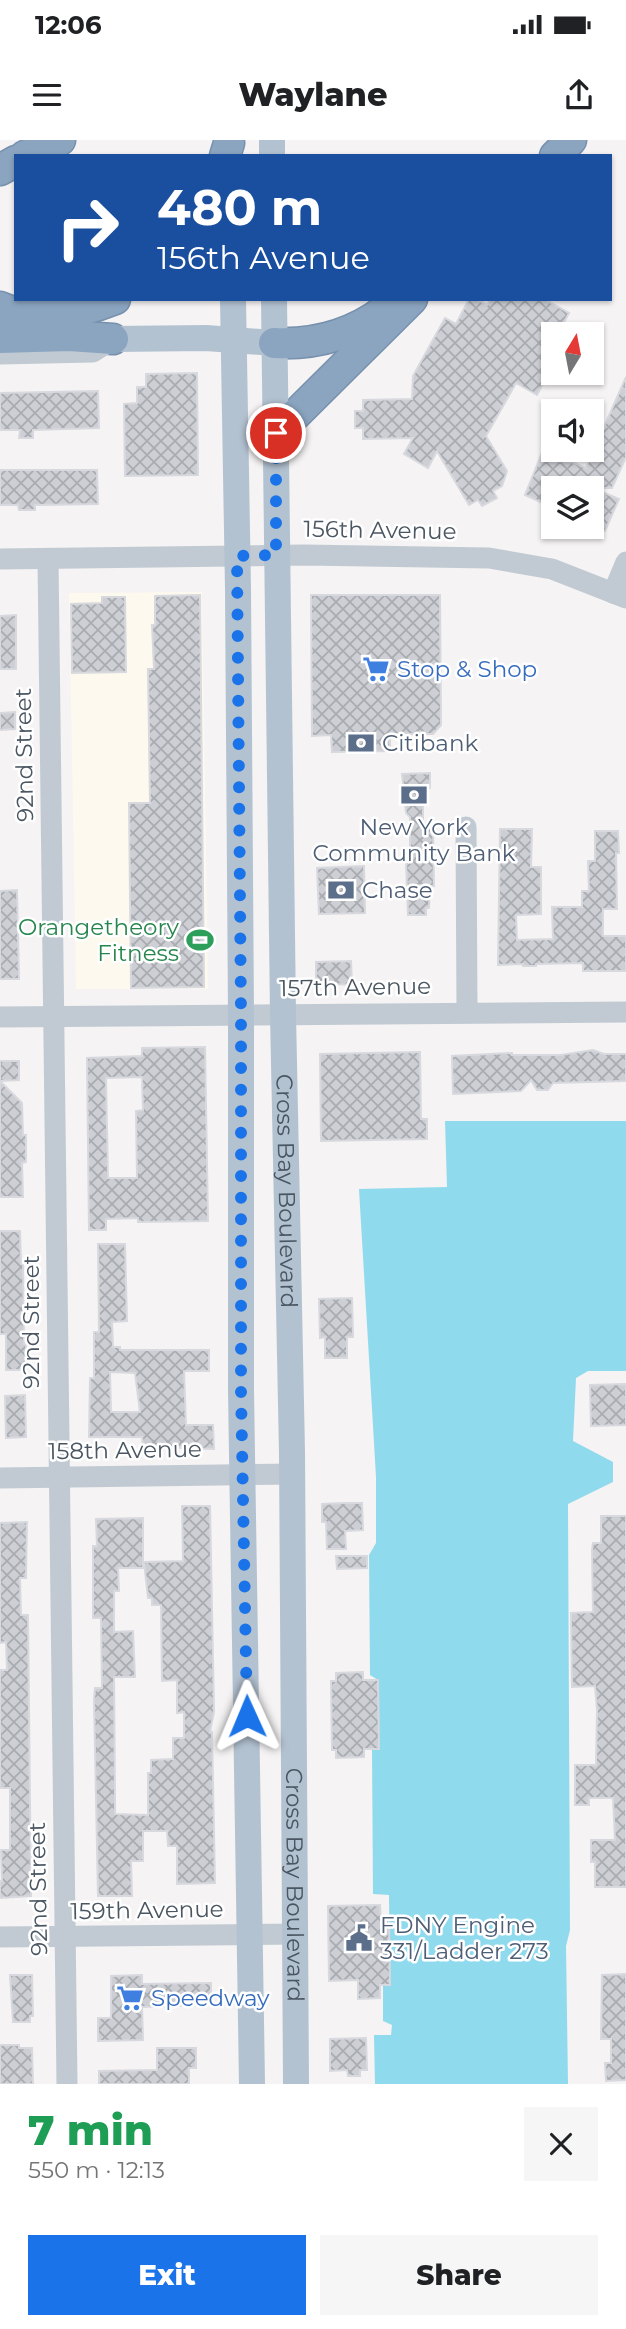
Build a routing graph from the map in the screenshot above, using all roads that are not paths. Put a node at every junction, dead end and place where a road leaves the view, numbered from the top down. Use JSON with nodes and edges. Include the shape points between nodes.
{"nodes":[{"id":1,"x":60,"y":140,"type":"edge"},
{"id":2,"x":571,"y":140,"type":"edge"},
{"id":3,"x":29,"y":154,"type":"edge"},
{"id":4,"x":557,"y":154,"type":"edge"},
{"id":5,"x":109,"y":301,"type":"edge"},
{"id":6,"x":233,"y":301,"type":"edge"},
{"id":7,"x":274,"y":301,"type":"edge"},
{"id":8,"x":396,"y":301,"type":"edge"},
{"id":9,"x":410,"y":301,"type":"edge"},
{"id":10,"x":0,"y":307,"type":"edge"},
{"id":11,"x":0,"y":338,"type":"edge"},
{"id":12,"x":113,"y":339,"type":"junction"},
{"id":13,"x":234,"y":340,"type":"junction"},
{"id":14,"x":274,"y":343,"type":"junction"},
{"id":15,"x":0,"y":354,"type":"edge"},
{"id":16,"x":276,"y":433,"type":"junction"},
{"id":17,"x":276,"y":555,"type":"junction"},
{"id":18,"x":237,"y":556,"type":"junction"},
{"id":19,"x":0,"y":559,"type":"edge"},
{"id":20,"x":48,"y":559,"type":"junction"},
{"id":21,"x":626,"y":562,"type":"edge"},
{"id":22,"x":619,"y":595,"type":"edge"},
{"id":23,"x":239,"y":760,"type":"junction"},
{"id":24,"x":466,"y":827,"type":"dead end"},
{"id":25,"x":467,"y":1012,"type":"junction"},
{"id":26,"x":626,"y":1013,"type":"edge"},
{"id":27,"x":283,"y":1014,"type":"junction"},
{"id":28,"x":241,"y":1015,"type":"junction"},
{"id":29,"x":55,"y":1016,"type":"junction"},
{"id":30,"x":0,"y":1017,"type":"edge"},
{"id":31,"x":243,"y":1474,"type":"junction"},
{"id":32,"x":293,"y":1474,"type":"junction"},
{"id":33,"x":0,"y":1478,"type":"edge"},
{"id":34,"x":59,"y":1478,"type":"junction"},
{"id":35,"x":295,"y":1934,"type":"junction"},
{"id":36,"x":250,"y":1935,"type":"junction"},
{"id":37,"x":0,"y":1937,"type":"edge"},
{"id":38,"x":65,"y":1937,"type":"junction"},
{"id":39,"x":67,"y":2084,"type":"edge"},
{"id":40,"x":252,"y":2084,"type":"edge"},
{"id":41,"x":296,"y":2084,"type":"edge"}],
"edges":[{"from":1,"to":3,"type":"highway"},
{"from":2,"to":4,"type":"highway"},
{"from":5,"to":10,"type":"highway","via":[[47,315]]},
{"from":6,"to":13,"type":"main road","name":"Cross Bay Boulevard"},
{"from":7,"to":14,"type":"main road","name":"Cross Bay Boulevard"},
{"from":8,"to":14,"type":"highway","via":[[340,335],[298,344]]},
{"from":9,"to":16,"type":"highway"},
{"from":11,"to":12,"type":"highway"},
{"from":12,"to":13,"type":"main road"},
{"from":12,"to":15,"type":"street","via":[[93,352]]},
{"from":13,"to":14,"type":"main road"},
{"from":13,"to":18,"type":"main road","name":"Cross Bay Boulevard"},
{"from":14,"to":16,"type":"main road","name":"Cross Bay Boulevard"},
{"from":16,"to":17,"type":"main road","name":"Cross Bay Boulevard"},
{"from":17,"to":18,"type":"street","name":"156th Avenue"},
{"from":17,"to":22,"type":"street","name":"156th Avenue","via":[[509,561],[552,569]]},
{"from":17,"to":27,"type":"main road","name":"Cross Bay Boulevard"},
{"from":18,"to":20,"type":"street","name":"156th Avenue"},
{"from":18,"to":23,"type":"main road","name":"Cross Bay Boulevard"},
{"from":19,"to":20,"type":"street","name":"156th Avenue"},
{"from":20,"to":29,"type":"street","name":"92nd Street"},
{"from":21,"to":22,"type":"street"},
{"from":23,"to":27,"type":"main road","via":[[255,780],[258,981]]},
{"from":23,"to":28,"type":"main road","name":"Cross Bay Boulevard"},
{"from":24,"to":25,"type":"street"},
{"from":25,"to":26,"type":"street","name":"157th Avenue"},
{"from":25,"to":27,"type":"street","name":"157th Avenue"},
{"from":27,"to":28,"type":"street","name":"157th Avenue"},
{"from":27,"to":32,"type":"main road","name":"Cross Bay Boulevard"},
{"from":28,"to":29,"type":"street","name":"157th Avenue"},
{"from":28,"to":31,"type":"main road","name":"Cross Bay Boulevard"},
{"from":29,"to":30,"type":"street","name":"157th Avenue"},
{"from":29,"to":34,"type":"street","name":"92nd Street"},
{"from":31,"to":32,"type":"street","name":"158th Avenue"},
{"from":31,"to":34,"type":"street","name":"158th Avenue"},
{"from":31,"to":36,"type":"main road","name":"Cross Bay Boulevard"},
{"from":32,"to":35,"type":"main road","name":"Cross Bay Boulevard"},
{"from":33,"to":34,"type":"street","name":"158th Avenue"},
{"from":34,"to":38,"type":"street","name":"92nd Street"},
{"from":35,"to":36,"type":"street","name":"159th Avenue"},
{"from":35,"to":41,"type":"main road","name":"Cross Bay Boulevard"},
{"from":36,"to":38,"type":"street","name":"159th Avenue"},
{"from":36,"to":40,"type":"main road","name":"Cross Bay Boulevard"},
{"from":37,"to":38,"type":"street","name":"159th Avenue"},
{"from":38,"to":39,"type":"street","name":"92nd Street"}]}
